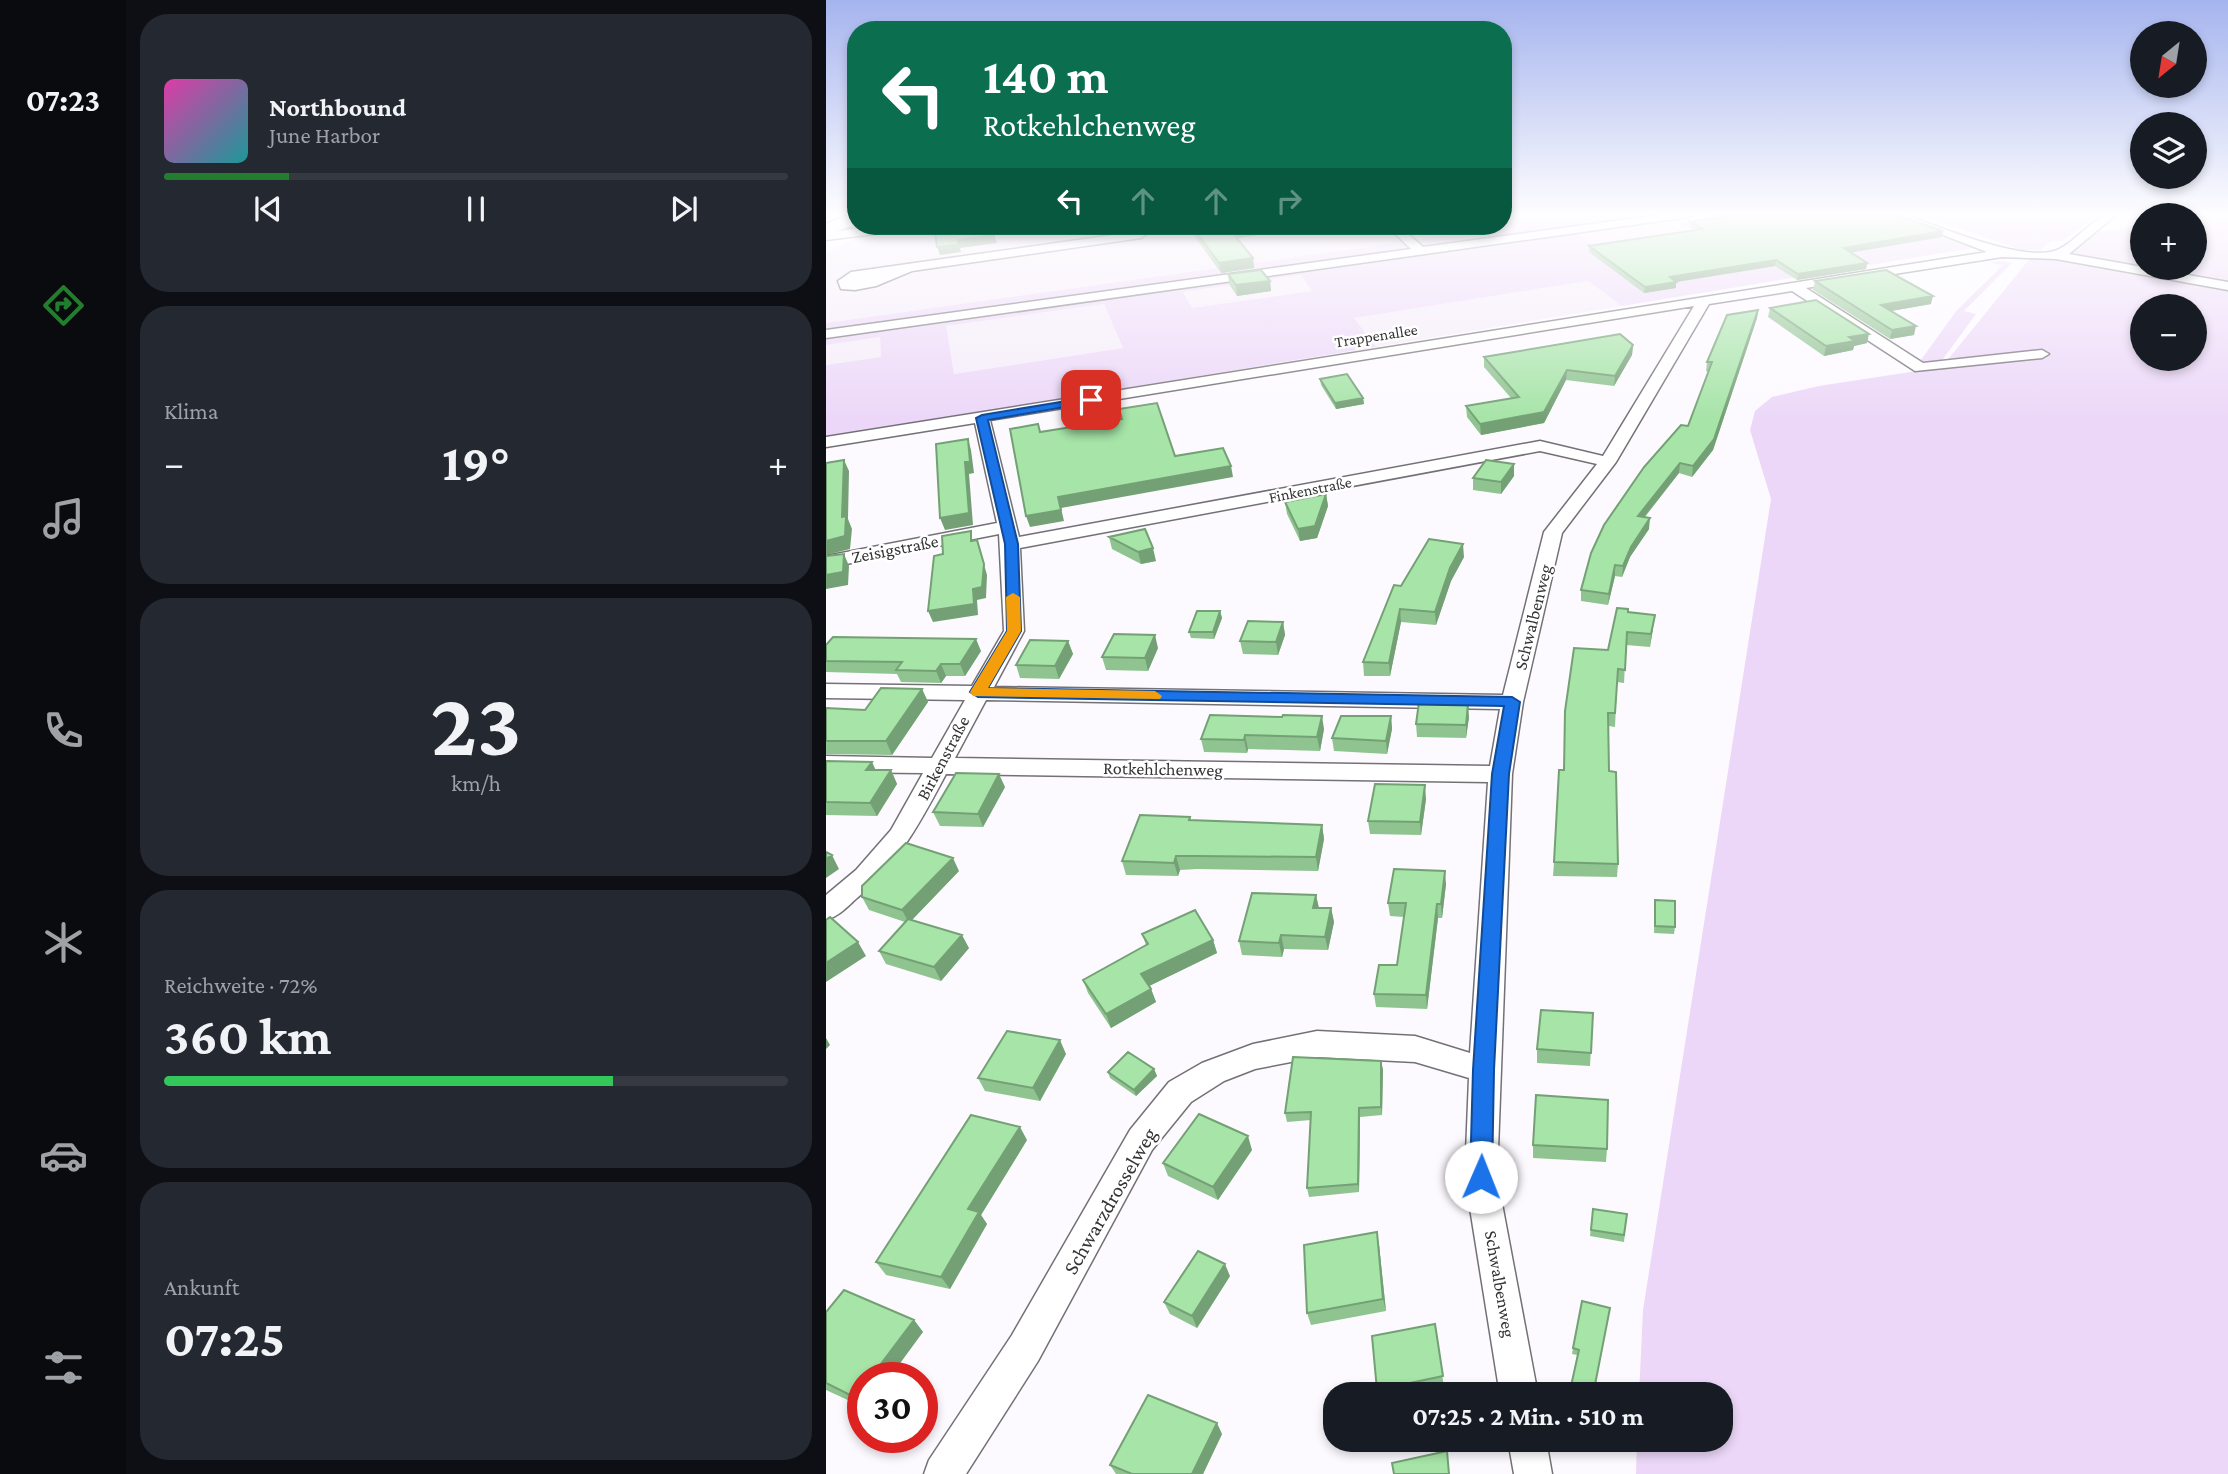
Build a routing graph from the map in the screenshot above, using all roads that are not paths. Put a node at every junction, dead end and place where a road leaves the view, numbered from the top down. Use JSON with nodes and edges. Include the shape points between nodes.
{"nodes":[{"id":1,"x":1188,"y":283,"type":"edge"},
{"id":2,"x":1814,"y":283,"type":"edge"},
{"id":3,"x":2210,"y":283,"type":"edge"},
{"id":4,"x":1794,"y":286,"type":"junction"},
{"id":5,"x":2228,"y":286,"type":"edge"},
{"id":6,"x":1704,"y":301,"type":"junction"},
{"id":7,"x":826,"y":334,"type":"edge"},
{"id":8,"x":2042,"y":354,"type":"dead end"},
{"id":9,"x":982,"y":418,"type":"junction"},
{"id":10,"x":826,"y":442,"type":"edge"},
{"id":11,"x":1608,"y":462,"type":"junction"},
{"id":12,"x":1009,"y":536,"type":"junction"},
{"id":13,"x":826,"y":562,"type":"edge"},
{"id":14,"x":826,"y":691,"type":"edge"},
{"id":15,"x":978,"y":692,"type":"junction"},
{"id":16,"x":1512,"y":702,"type":"junction"},
{"id":17,"x":826,"y":764,"type":"edge"},
{"id":18,"x":941,"y":765,"type":"junction"},
{"id":19,"x":1500,"y":774,"type":"junction"},
{"id":20,"x":826,"y":910,"type":"edge"},
{"id":21,"x":1484,"y":1070,"type":"junction"},
{"id":22,"x":1517,"y":1382,"type":"edge"},
{"id":23,"x":1529,"y":1452,"type":"edge"},
{"id":24,"x":943,"y":1474,"type":"edge"},
{"id":25,"x":1533,"y":1474,"type":"edge"}],
"edges":[{"from":1,"to":7,"type":"street"},
{"from":2,"to":4,"type":"street","name":"Trappenallee"},
{"from":3,"to":5,"type":"street","name":"Trappenallee"},
{"from":4,"to":6,"type":"street","name":"Trappenallee"},
{"from":4,"to":8,"type":"street","via":[[1920,369]]},
{"from":6,"to":9,"type":"street","name":"Trappenallee"},
{"from":6,"to":11,"type":"street","name":"Schwalbenweg"},
{"from":9,"to":10,"type":"street","name":"Trappenallee"},
{"from":9,"to":12,"type":"street","name":"Birkenstraße"},
{"from":11,"to":12,"type":"street","name":"Finkenstraße","via":[[1540,446]]},
{"from":11,"to":16,"type":"street","name":"Schwalbenweg","via":[[1553,532]]},
{"from":12,"to":13,"type":"street","name":"Zeisigstraße"},
{"from":12,"to":15,"type":"street","name":"Birkenstraße","via":[[1014,631]]},
{"from":14,"to":15,"type":"street"},
{"from":15,"to":16,"type":"street"},
{"from":15,"to":18,"type":"street","name":"Birkenstraße"},
{"from":16,"to":19,"type":"street","name":"Schwalbenweg"},
{"from":17,"to":18,"type":"street","name":"Rotkehlchenweg"},
{"from":18,"to":19,"type":"street","name":"Rotkehlchenweg"},
{"from":18,"to":20,"type":"street","name":"Birkenstraße","via":[[900,836],[865,877]]},
{"from":19,"to":21,"type":"street","name":"Schwalbenweg"},
{"from":21,"to":22,"type":"street","name":"Schwalbenweg","via":[[1481,1177]]},
{"from":21,"to":24,"type":"street","name":"Schwarzdrosselweg","via":[[1415,1049],[1317,1044],[1253,1057],[1213,1072],[1180,1092],[1141,1140],[1025,1348]]},
{"from":23,"to":25,"type":"street"}]}
